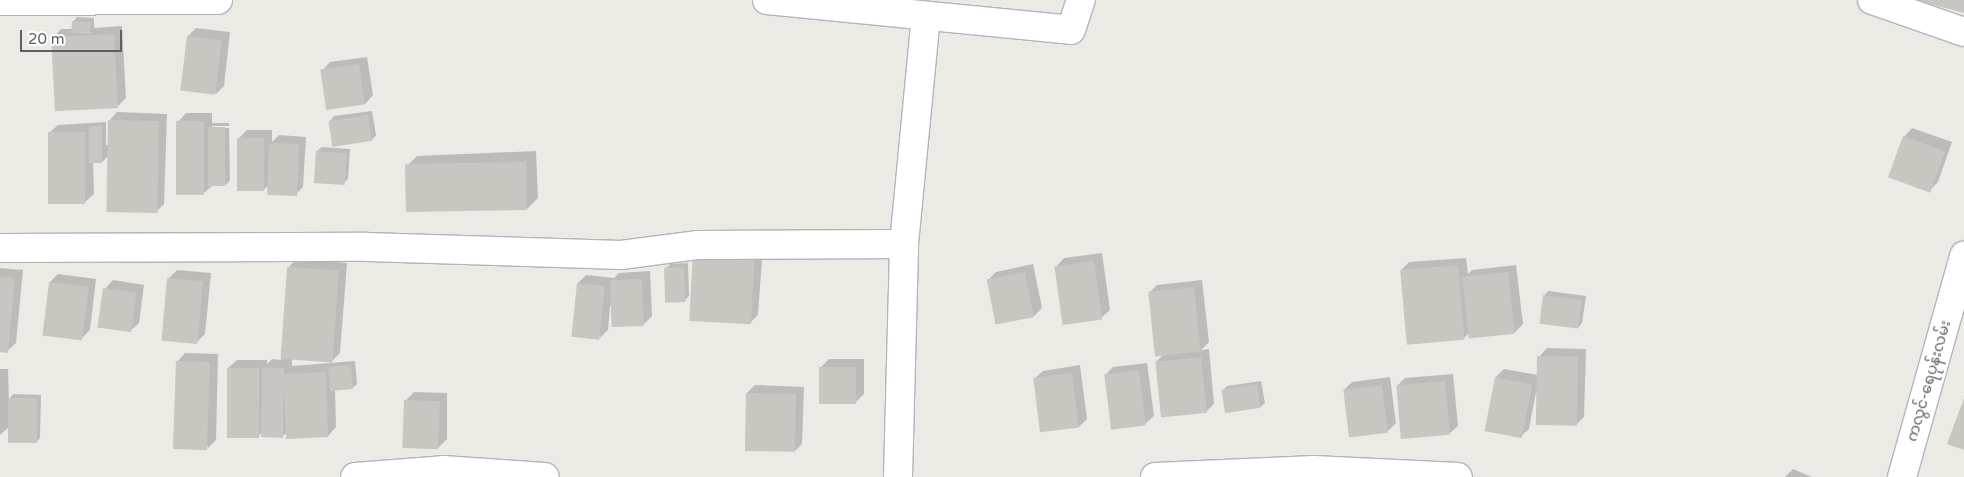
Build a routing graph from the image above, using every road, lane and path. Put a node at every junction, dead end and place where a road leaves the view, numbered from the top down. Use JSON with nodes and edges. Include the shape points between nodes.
{"nodes":[{"id":1,"x":218,"y":0,"type":"edge"},
{"id":2,"x":767,"y":0,"type":"edge"},
{"id":3,"x":1081,"y":0,"type":"edge"},
{"id":4,"x":1872,"y":0,"type":"edge"},
{"id":5,"x":0,"y":1,"type":"edge"},
{"id":6,"x":926,"y":16,"type":"junction"},
{"id":7,"x":1964,"y":32,"type":"edge"},
{"id":8,"x":904,"y":244,"type":"junction"},
{"id":9,"x":0,"y":248,"type":"edge"},
{"id":10,"x":1964,"y":256,"type":"edge"},
{"id":11,"x":355,"y":477,"type":"edge"},
{"id":12,"x":545,"y":477,"type":"edge"},
{"id":13,"x":898,"y":477,"type":"edge"},
{"id":14,"x":1155,"y":477,"type":"edge"},
{"id":15,"x":1458,"y":477,"type":"edge"},
{"id":16,"x":1902,"y":477,"type":"edge"}],
"edges":[{"from":1,"to":5,"type":"street"},
{"from":2,"to":6,"type":"street"},
{"from":3,"to":6,"type":"street","via":[[1071,30]]},
{"from":4,"to":7,"type":"street"},
{"from":6,"to":8,"type":"street"},
{"from":8,"to":9,"type":"street","via":[[698,245],[621,255],[367,247]]},
{"from":8,"to":13,"type":"street"},
{"from":10,"to":16,"type":"street","name":"ကလွင်-ရေပုန်းလမ်း"},
{"from":11,"to":12,"type":"street","via":[[443,470]]},
{"from":14,"to":15,"type":"street","via":[[1314,470]]}]}
